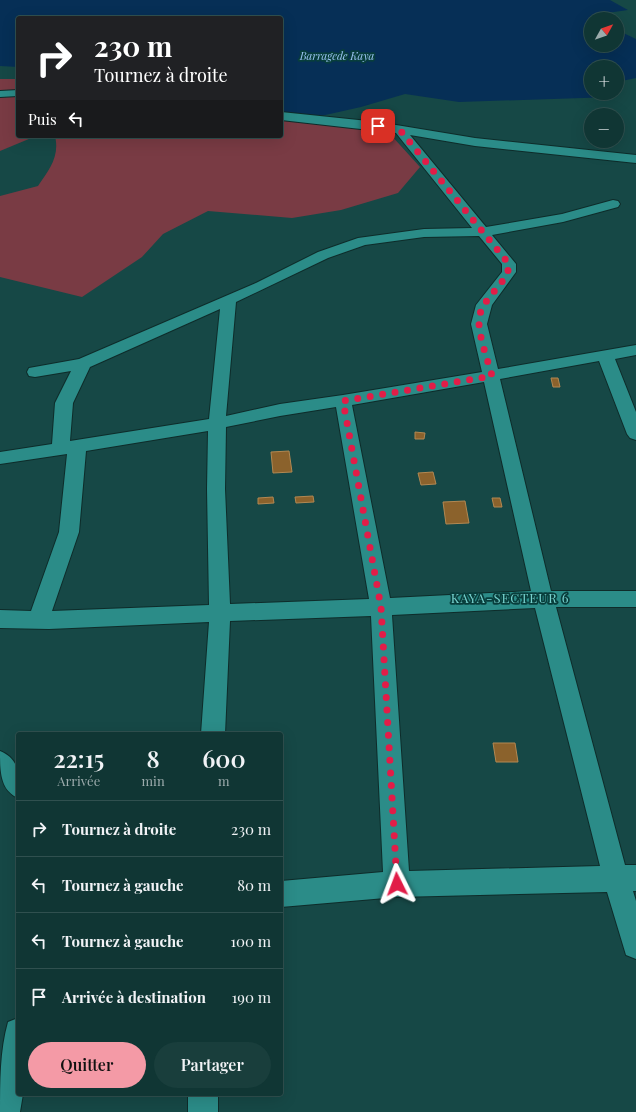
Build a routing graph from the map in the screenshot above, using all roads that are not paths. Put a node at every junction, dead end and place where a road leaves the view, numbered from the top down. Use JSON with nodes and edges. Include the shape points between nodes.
{"nodes":[{"id":1,"x":16,"y":93,"type":"edge"},
{"id":2,"x":0,"y":94,"type":"edge"},
{"id":3,"x":283,"y":116,"type":"edge"},
{"id":4,"x":400,"y":130,"type":"junction"},
{"id":5,"x":636,"y":159,"type":"edge"},
{"id":6,"x":613,"y":204,"type":"dead end"},
{"id":7,"x":483,"y":232,"type":"junction"},
{"id":8,"x":228,"y":300,"type":"junction"},
{"id":9,"x":636,"y":350,"type":"edge"},
{"id":10,"x":605,"y":355,"type":"junction"},
{"id":11,"x":83,"y":364,"type":"junction"},
{"id":12,"x":35,"y":372,"type":"dead end"},
{"id":13,"x":492,"y":376,"type":"junction"},
{"id":14,"x":343,"y":401,"type":"junction"},
{"id":15,"x":217,"y":424,"type":"junction"},
{"id":16,"x":636,"y":434,"type":"edge"},
{"id":17,"x":68,"y":448,"type":"junction"},
{"id":18,"x":0,"y":458,"type":"edge"},
{"id":19,"x":543,"y":599,"type":"junction"},
{"id":20,"x":636,"y":599,"type":"edge"},
{"id":21,"x":381,"y":607,"type":"junction"},
{"id":22,"x":220,"y":613,"type":"junction"},
{"id":23,"x":0,"y":619,"type":"edge"},
{"id":24,"x":38,"y":620,"type":"junction"},
{"id":25,"x":213,"y":732,"type":"edge"},
{"id":26,"x":0,"y":762,"type":"edge"},
{"id":27,"x":16,"y":784,"type":"edge"},
{"id":28,"x":626,"y":878,"type":"edge"},
{"id":29,"x":397,"y":884,"type":"junction"},
{"id":30,"x":283,"y":894,"type":"edge"},
{"id":31,"x":636,"y":945,"type":"edge"},
{"id":32,"x":16,"y":1044,"type":"edge"},
{"id":33,"x":203,"y":1096,"type":"edge"},
{"id":34,"x":5,"y":1112,"type":"edge"},
{"id":35,"x":202,"y":1112,"type":"edge"}],
"edges":[{"from":1,"to":2,"type":"street"},
{"from":3,"to":4,"type":"street"},
{"from":4,"to":5,"type":"street","via":[[475,142]]},
{"from":4,"to":7,"type":"street"},
{"from":6,"to":7,"type":"street","via":[[564,218]]},
{"from":7,"to":8,"type":"street","via":[[424,233],[363,241],[324,255]]},
{"from":7,"to":13,"type":"street","via":[[509,264],[509,272],[484,305],[479,324]]},
{"from":8,"to":11,"type":"street"},
{"from":8,"to":15,"type":"street"},
{"from":9,"to":10,"type":"street"},
{"from":10,"to":13,"type":"street"},
{"from":10,"to":16,"type":"street"},
{"from":11,"to":12,"type":"street"},
{"from":11,"to":17,"type":"street","via":[[64,403]]},
{"from":13,"to":14,"type":"street"},
{"from":13,"to":19,"type":"street"},
{"from":14,"to":15,"type":"street","via":[[252,414]]},
{"from":14,"to":21,"type":"street"},
{"from":15,"to":17,"type":"street"},
{"from":15,"to":22,"type":"street","via":[[216,489]]},
{"from":17,"to":18,"type":"street"},
{"from":17,"to":24,"type":"street","via":[[69,532]]},
{"from":19,"to":20,"type":"street"},
{"from":19,"to":21,"type":"street"},
{"from":19,"to":28,"type":"street"},
{"from":21,"to":22,"type":"street"},
{"from":21,"to":29,"type":"street"},
{"from":22,"to":24,"type":"street"},
{"from":22,"to":25,"type":"street"},
{"from":23,"to":24,"type":"street"},
{"from":26,"to":27,"type":"street"},
{"from":28,"to":29,"type":"street"},
{"from":28,"to":31,"type":"street"},
{"from":29,"to":30,"type":"street"},
{"from":32,"to":34,"type":"street"},
{"from":33,"to":35,"type":"street"}]}
